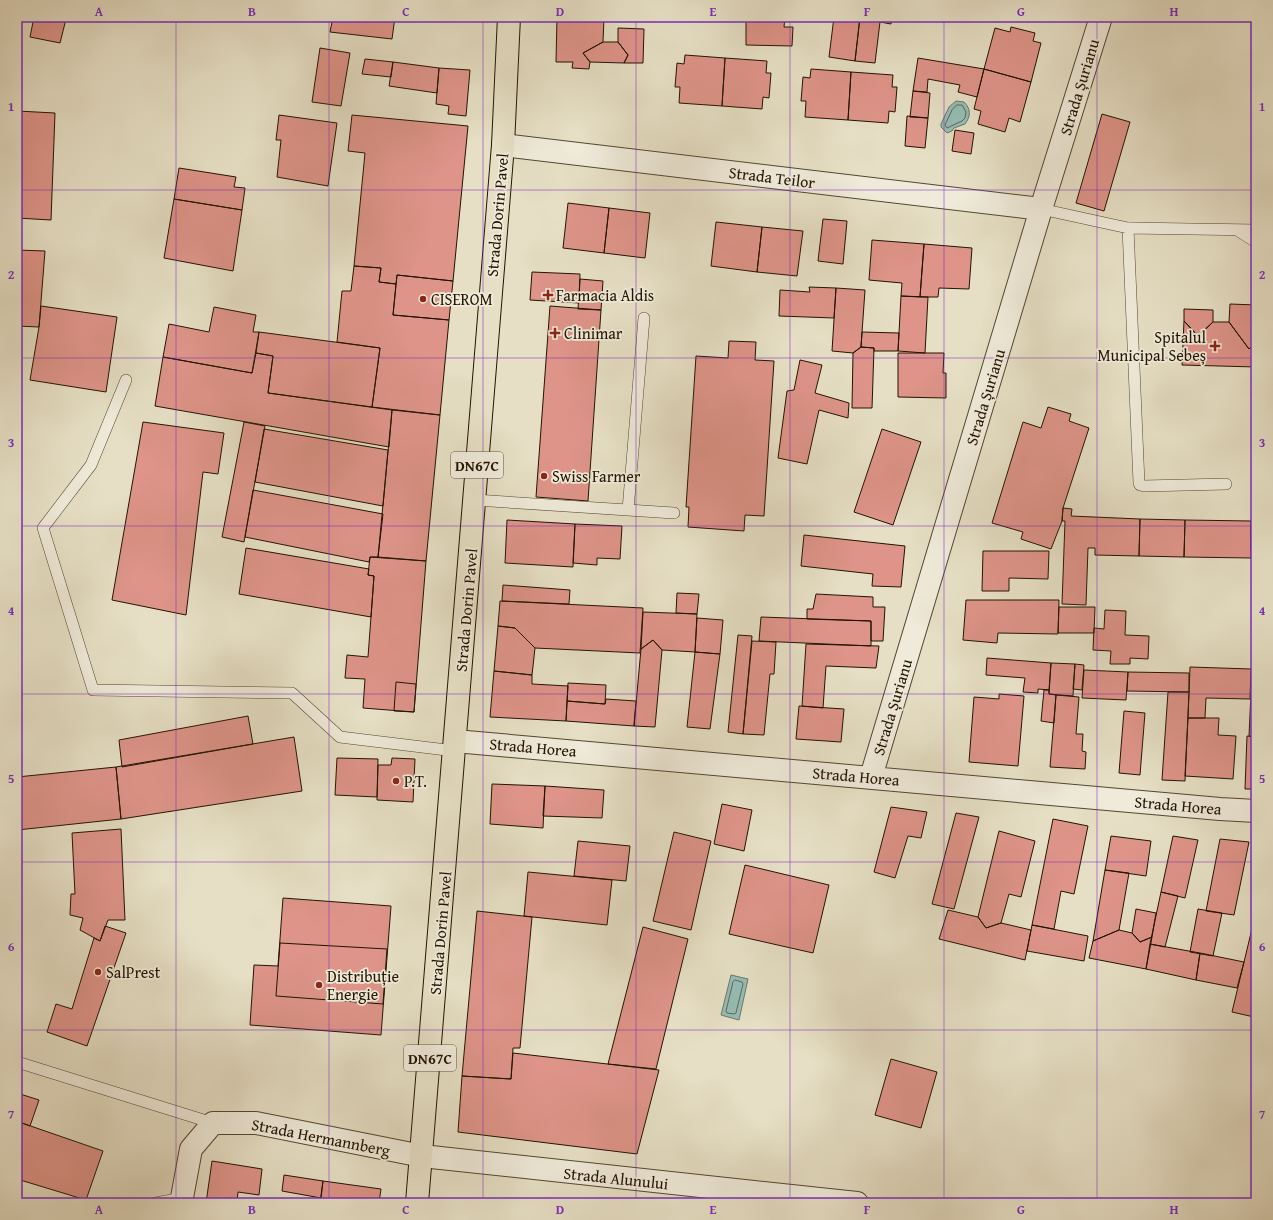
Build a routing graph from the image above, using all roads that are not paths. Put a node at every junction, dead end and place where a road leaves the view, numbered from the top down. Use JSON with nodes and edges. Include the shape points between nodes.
{"nodes":[{"id":1,"x":509,"y":17,"type":"edge"},
{"id":2,"x":1101,"y":17,"type":"edge"},
{"id":3,"x":503,"y":145,"type":"junction"},
{"id":4,"x":1041,"y":209,"type":"junction"},
{"id":5,"x":1128,"y":228,"type":"junction"},
{"id":6,"x":1237,"y":230,"type":"junction"},
{"id":7,"x":1256,"y":230,"type":"edge"},
{"id":8,"x":1256,"y":242,"type":"edge"},
{"id":9,"x":644,"y":318,"type":"dead end"},
{"id":10,"x":126,"y":380,"type":"dead end"},
{"id":11,"x":1226,"y":484,"type":"dead end"},
{"id":12,"x":474,"y":500,"type":"junction"},
{"id":13,"x":628,"y":510,"type":"junction"},
{"id":14,"x":674,"y":513,"type":"dead end"},
{"id":15,"x":455,"y":746,"type":"junction"},
{"id":16,"x":871,"y":777,"type":"junction"},
{"id":17,"x":1256,"y":811,"type":"edge"},
{"id":18,"x":17,"y":1062,"type":"edge"},
{"id":19,"x":213,"y":1123,"type":"junction"},
{"id":20,"x":422,"y":1156,"type":"junction"},
{"id":21,"x":181,"y":1201,"type":"edge"},
{"id":22,"x":156,"y":1203,"type":"edge"},
{"id":23,"x":417,"y":1203,"type":"edge"},
{"id":24,"x":857,"y":1203,"type":"edge"}],
"edges":[{"from":1,"to":3,"type":"main road","name":"Strada Dorin Pavel","number":"DN67C"},
{"from":2,"to":4,"type":"street","name":"Strada Șurianu"},
{"from":3,"to":4,"type":"street","name":"Strada Teilor"},
{"from":3,"to":12,"type":"main road","name":"Strada Dorin Pavel","number":"DN67C"},
{"from":4,"to":5,"type":"lane"},
{"from":4,"to":16,"type":"street","name":"Strada Șurianu"},
{"from":5,"to":6,"type":"lane"},
{"from":5,"to":11,"type":"lane","via":[[1139,483],[1144,486]]},
{"from":6,"to":7,"type":"lane"},
{"from":6,"to":8,"type":"lane"},
{"from":9,"to":13,"type":"lane"},
{"from":10,"to":15,"type":"lane","via":[[91,465],[43,528],[93,690],[292,693],[340,737]]},
{"from":12,"to":13,"type":"lane"},
{"from":12,"to":15,"type":"main road","name":"Strada Dorin Pavel","number":"DN67C"},
{"from":13,"to":14,"type":"lane"},
{"from":15,"to":16,"type":"street","name":"Strada Horea"},
{"from":15,"to":20,"type":"main road","name":"Strada Dorin Pavel","number":"DN67C"},
{"from":16,"to":17,"type":"street","name":"Strada Horea"},
{"from":18,"to":19,"type":"lane"},
{"from":19,"to":20,"type":"street","name":"Strada Hermannberg","via":[[256,1123]]},
{"from":19,"to":21,"type":"street","via":[[191,1149]]},
{"from":20,"to":23,"type":"main road","name":"Strada Dorin Pavel","number":"DN67C"},
{"from":20,"to":24,"type":"street","name":"Strada Alunului"},
{"from":21,"to":22,"type":"lane"}]}
